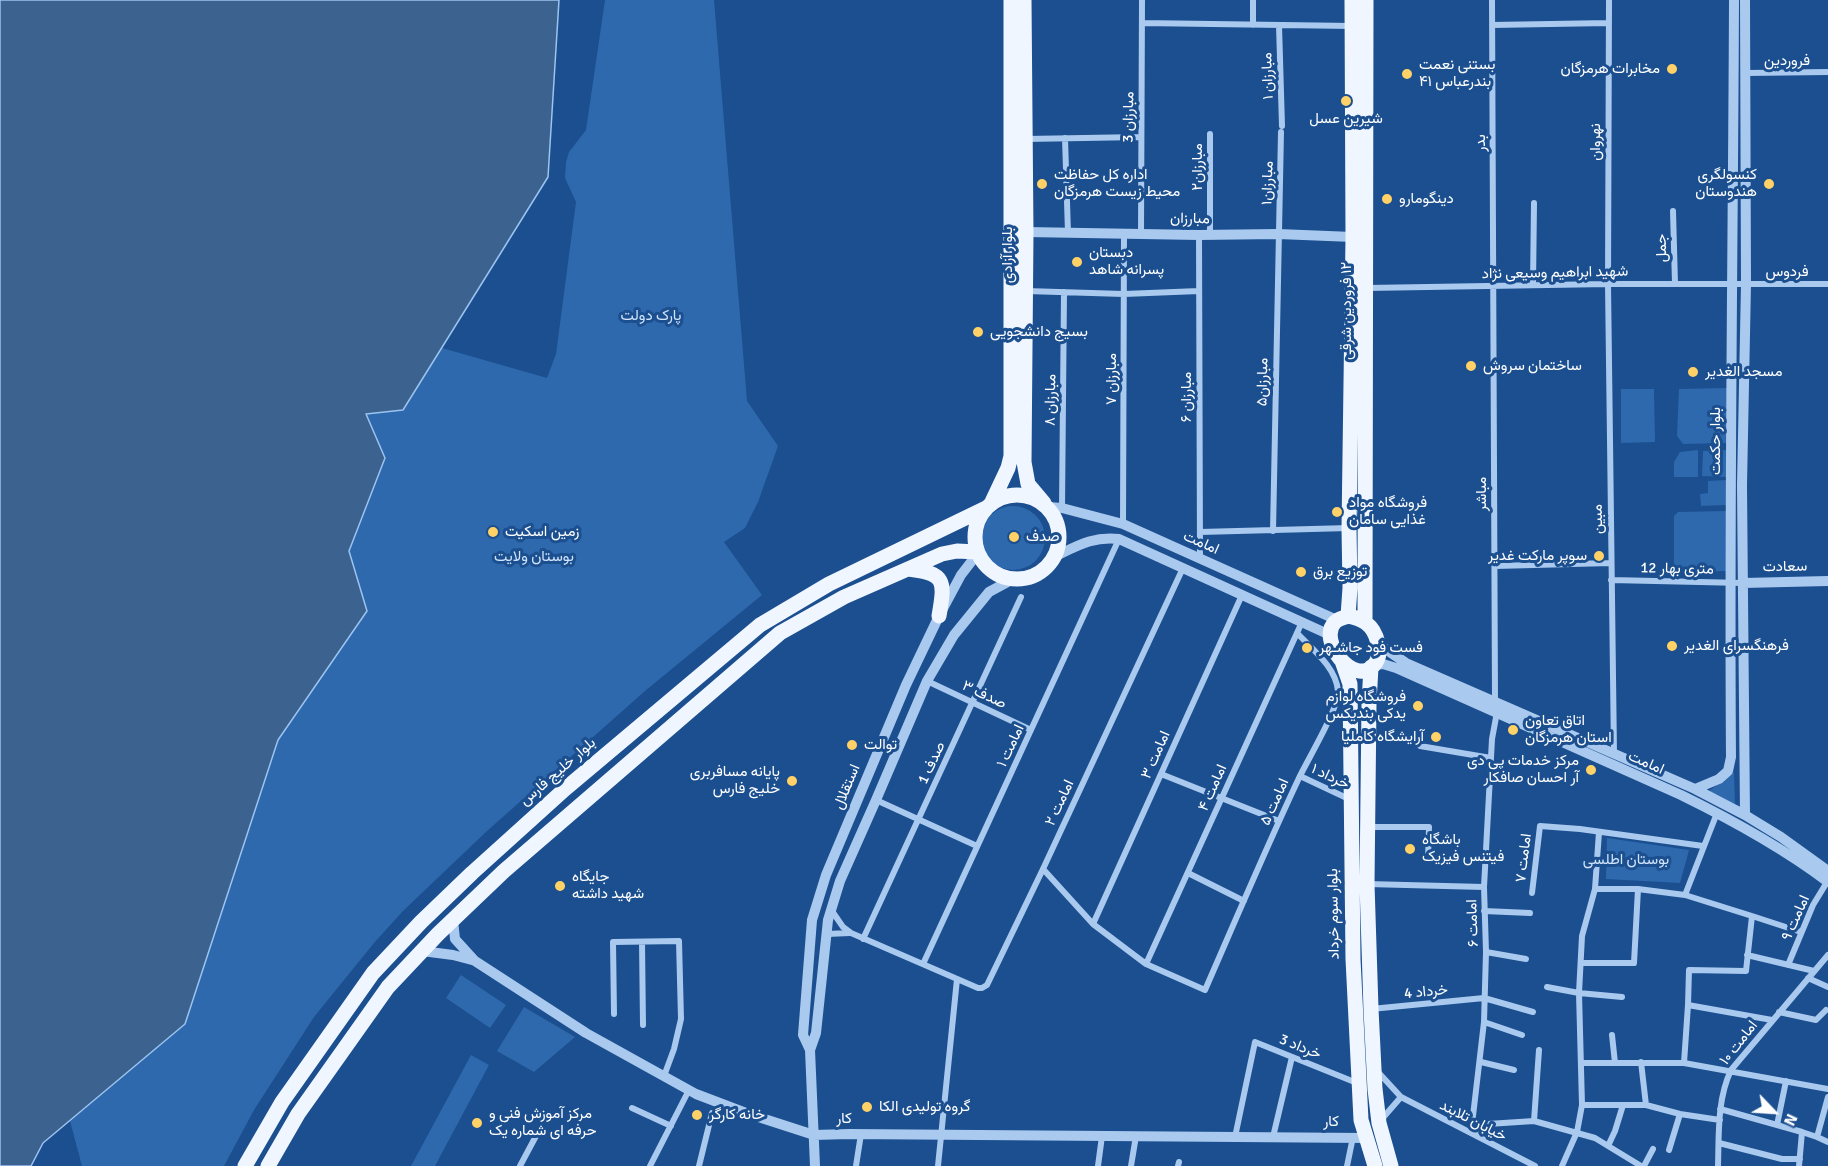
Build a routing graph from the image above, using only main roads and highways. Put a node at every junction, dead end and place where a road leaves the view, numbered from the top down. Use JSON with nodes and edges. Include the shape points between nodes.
{"nodes":[{"id":1,"x":1011,"y":0,"type":"edge"},
{"id":2,"x":1024,"y":0,"type":"edge"},
{"id":3,"x":1352,"y":0,"type":"edge"},
{"id":4,"x":1366,"y":0,"type":"edge"},
{"id":5,"x":988,"y":506,"type":"junction"},
{"id":6,"x":1051,"y":506,"type":"junction"},
{"id":7,"x":978,"y":552,"type":"junction"},
{"id":8,"x":905,"y":569,"type":"junction"},
{"id":9,"x":1357,"y":587,"type":"junction"},
{"id":10,"x":939,"y":616,"type":"road end"},
{"id":11,"x":1342,"y":618,"type":"junction"},
{"id":12,"x":1365,"y":622,"type":"junction"},
{"id":13,"x":1342,"y":661,"type":"junction"},
{"id":14,"x":1373,"y":666,"type":"junction"},
{"id":15,"x":1369,"y":703,"type":"junction"},
{"id":16,"x":1351,"y":708,"type":"junction"},
{"id":17,"x":245,"y":1166,"type":"edge"},
{"id":18,"x":268,"y":1166,"type":"edge"},
{"id":19,"x":1375,"y":1166,"type":"edge"},
{"id":20,"x":1391,"y":1166,"type":"edge"}],
"edges":[{"from":1,"to":5,"type":"main road","name":"بلوار آزادی","via":[[1011,456]]},
{"from":2,"to":6,"type":"main road","name":"بلوار آزادی","via":[[1024,462],[1028,484]]},
{"from":3,"to":9,"type":"main road","name":"١٢ فروردین شرقی","via":[[1349,528]]},
{"from":4,"to":9,"type":"main road","name":"١٢ فروردین شرقی","via":[[1365,288]]},
{"from":5,"to":6,"type":"main road","via":[[1017,494]]},
{"from":5,"to":7,"type":"main road","via":[[976,528]]},
{"from":5,"to":17,"type":"main road","name":"بلوار خلیج فارس","via":[[829,584],[760,625],[565,789],[472,873],[373,973],[282,1102]]},
{"from":6,"to":7,"type":"main road","via":[[1058,526],[1058,547],[1041,572],[1024,579],[998,575]]},
{"from":7,"to":8,"type":"main road","via":[[942,554]]},
{"from":8,"to":10,"type":"main road","via":[[937,576],[942,588]]},
{"from":8,"to":18,"type":"main road","via":[[780,633],[504,871],[388,987],[298,1114]]},
{"from":9,"to":11,"type":"main road","name":"١٢ فروردین شرقی"},
{"from":9,"to":12,"type":"main road","name":"١٢ فروردین شرقی"},
{"from":11,"to":12,"type":"main road"},
{"from":11,"to":13,"type":"main road","via":[[1332,626],[1330,635]]},
{"from":12,"to":14,"type":"main road","via":[[1378,644],[1378,659]]},
{"from":13,"to":14,"type":"main road","via":[[1356,670]]},
{"from":13,"to":16,"type":"main road","name":"بلوار سوم خرداد","via":[[1350,684]]},
{"from":14,"to":15,"type":"main road"},
{"from":15,"to":16,"type":"main road","via":[[1358,699]]},
{"from":15,"to":20,"type":"main road","via":[[1367,884],[1371,1010],[1379,1123]]},
{"from":16,"to":19,"type":"main road","name":"بلوار سوم خرداد","via":[[1353,959],[1360,1138]]}]}
